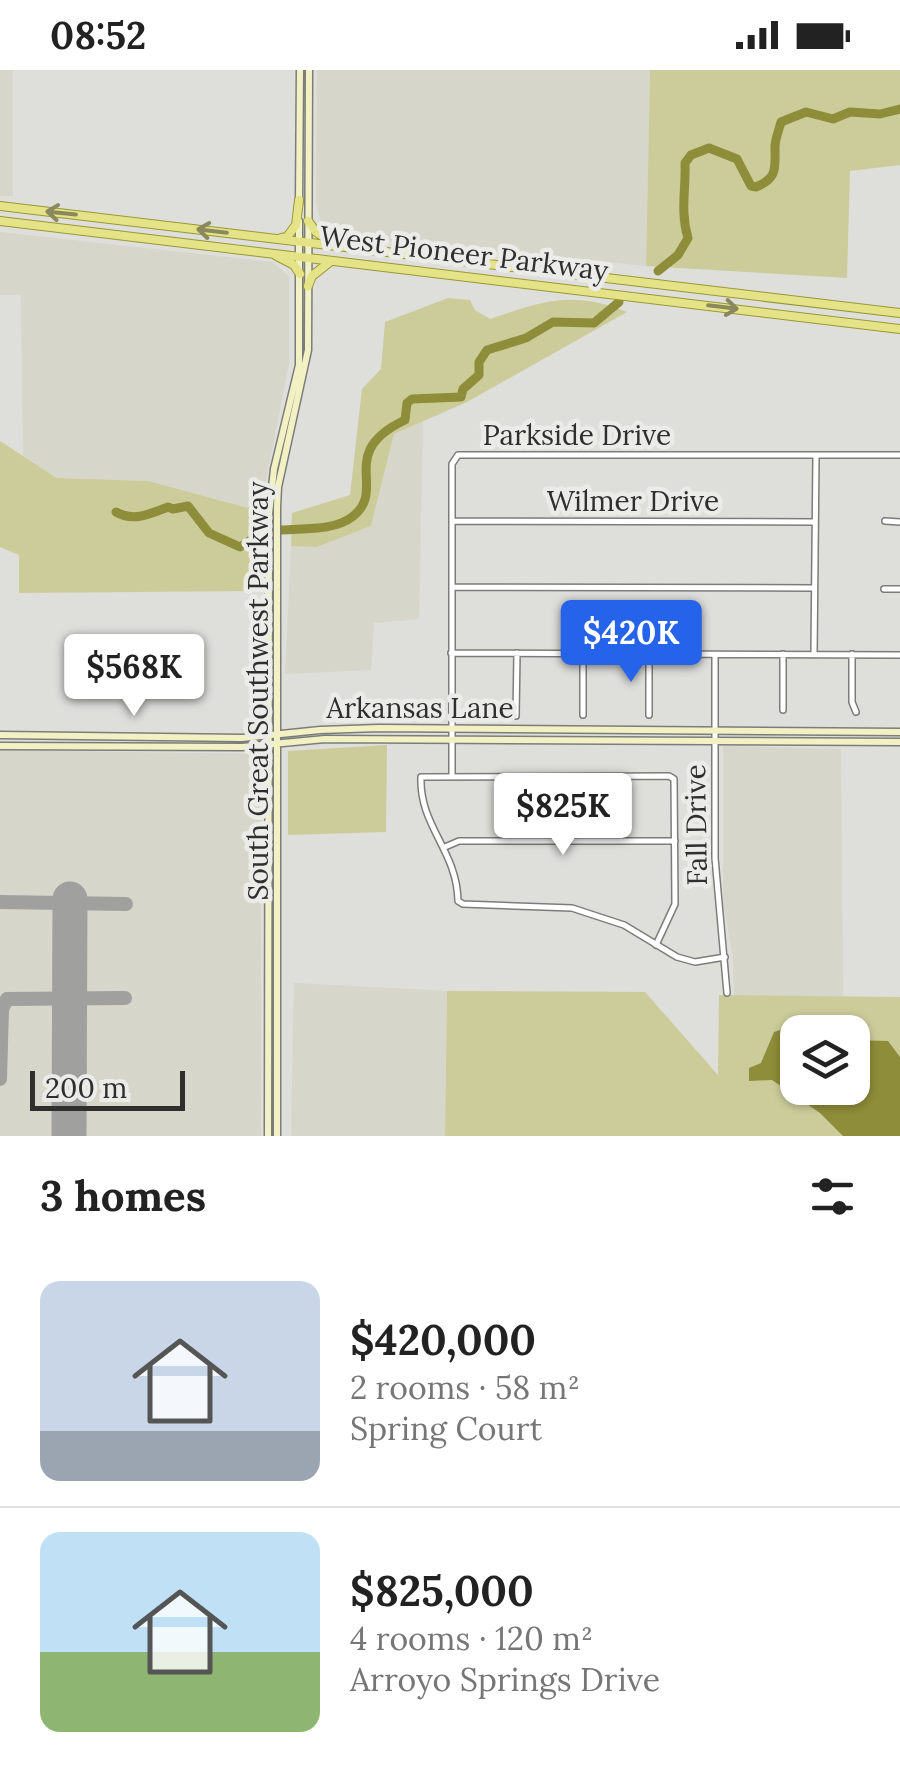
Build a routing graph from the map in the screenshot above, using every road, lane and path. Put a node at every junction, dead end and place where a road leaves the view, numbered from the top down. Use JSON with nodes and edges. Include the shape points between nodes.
{"nodes":[{"id":1,"x":300,"y":70,"type":"edge"},
{"id":2,"x":310,"y":70,"type":"edge"},
{"id":3,"x":299,"y":200,"type":"junction"},
{"id":4,"x":0,"y":206,"type":"edge"},
{"id":5,"x":100,"y":217,"type":"junction"},
{"id":6,"x":308,"y":220,"type":"junction"},
{"id":7,"x":0,"y":221,"type":"edge"},
{"id":8,"x":98,"y":231,"type":"junction"},
{"id":9,"x":270,"y":239,"type":"junction"},
{"id":10,"x":304,"y":244,"type":"junction"},
{"id":11,"x":344,"y":249,"type":"junction"},
{"id":12,"x":266,"y":252,"type":"junction"},
{"id":13,"x":304,"y":256,"type":"junction"},
{"id":14,"x":332,"y":260,"type":"junction"},
{"id":15,"x":300,"y":274,"type":"junction"},
{"id":16,"x":308,"y":286,"type":"junction"},
{"id":17,"x":900,"y":312,"type":"edge"},
{"id":18,"x":900,"y":329,"type":"edge"},
{"id":19,"x":816,"y":455,"type":"junction"},
{"id":20,"x":900,"y":455,"type":"edge"},
{"id":21,"x":453,"y":521,"type":"junction"},
{"id":22,"x":886,"y":521,"type":"dead end"},
{"id":23,"x":814,"y":522,"type":"junction"},
{"id":24,"x":900,"y":522,"type":"edge"},
{"id":25,"x":454,"y":586,"type":"junction"},
{"id":26,"x":814,"y":588,"type":"junction"},
{"id":27,"x":884,"y":589,"type":"dead end"},
{"id":28,"x":900,"y":590,"type":"edge"},
{"id":29,"x":452,"y":652,"type":"junction"},
{"id":30,"x":517,"y":653,"type":"junction"},
{"id":31,"x":583,"y":654,"type":"junction"},
{"id":32,"x":649,"y":654,"type":"junction"},
{"id":33,"x":783,"y":654,"type":"junction"},
{"id":34,"x":814,"y":654,"type":"junction"},
{"id":35,"x":852,"y":654,"type":"junction"},
{"id":36,"x":900,"y":654,"type":"edge"},
{"id":37,"x":716,"y":655,"type":"junction"},
{"id":38,"x":783,"y":710,"type":"dead end"},
{"id":39,"x":856,"y":712,"type":"dead end"},
{"id":40,"x":583,"y":715,"type":"dead end"},
{"id":41,"x":649,"y":715,"type":"dead end"},
{"id":42,"x":516,"y":716,"type":"dead end"},
{"id":43,"x":452,"y":729,"type":"junction"},
{"id":44,"x":900,"y":732,"type":"edge"},
{"id":45,"x":0,"y":735,"type":"edge"},
{"id":46,"x":715,"y":735,"type":"junction"},
{"id":47,"x":452,"y":739,"type":"junction"},
{"id":48,"x":274,"y":740,"type":"junction"},
{"id":49,"x":900,"y":742,"type":"edge"},
{"id":50,"x":0,"y":746,"type":"edge"},
{"id":51,"x":452,"y":776,"type":"junction"},
{"id":52,"x":274,"y":840,"type":"junction"},
{"id":53,"x":675,"y":840,"type":"junction"},
{"id":54,"x":445,"y":847,"type":"junction"},
{"id":55,"x":278,"y":937,"type":"junction"},
{"id":56,"x":268,"y":938,"type":"junction"},
{"id":57,"x":656,"y":944,"type":"junction"},
{"id":58,"x":726,"y":957,"type":"junction"},
{"id":59,"x":727,"y":993,"type":"dead end"},
{"id":60,"x":268,"y":1136,"type":"edge"},
{"id":61,"x":277,"y":1136,"type":"edge"}],
"edges":[{"from":1,"to":3,"type":"main road","name":"South Great Southwest Parkway"},
{"from":2,"to":6,"type":"main road","name":"South Great Southwest Parkway"},
{"from":3,"to":9,"type":"main road","via":[[293,230]]},
{"from":3,"to":10,"type":"main road","name":"South Great Southwest Parkway"},
{"from":5,"to":4,"type":"main road","name":"West Pioneer Parkway","one_way":true},
{"from":5,"to":8,"type":"main road"},
{"from":9,"to":5,"type":"main road","name":"West Pioneer Parkway","one_way":true},
{"from":6,"to":10,"type":"main road","name":"South Great Southwest Parkway"},
{"from":6,"to":11,"type":"main road"},
{"from":7,"to":8,"type":"main road","name":"West Pioneer Parkway"},
{"from":8,"to":12,"type":"main road","name":"West Pioneer Parkway"},
{"from":9,"to":10,"type":"main road","name":"West Pioneer Parkway"},
{"from":10,"to":11,"type":"main road","name":"West Pioneer Parkway"},
{"from":10,"to":13,"type":"main road","name":"South Great Southwest Parkway"},
{"from":11,"to":17,"type":"main road","name":"West Pioneer Parkway"},
{"from":12,"to":13,"type":"main road","name":"West Pioneer Parkway"},
{"from":12,"to":15,"type":"main road"},
{"from":13,"to":14,"type":"main road","name":"West Pioneer Parkway"},
{"from":13,"to":15,"type":"main road","name":"South Great Southwest Parkway"},
{"from":13,"to":16,"type":"main road","name":"South Great Southwest Parkway"},
{"from":14,"to":16,"type":"main road"},
{"from":14,"to":18,"type":"main road","name":"West Pioneer Parkway","one_way":true},
{"from":15,"to":48,"type":"main road","name":"South Great Southwest Parkway","via":[[299,365],[268,514]]},
{"from":16,"to":48,"type":"main road","name":"South Great Southwest Parkway","via":[[306,368],[278,488]]},
{"from":19,"to":20,"type":"street","name":"Parkside Drive"},
{"from":19,"to":21,"type":"street","name":"Parkside Drive","via":[[458,455],[452,464]]},
{"from":19,"to":23,"type":"street"},
{"from":21,"to":23,"type":"street","name":"Wilmer Drive"},
{"from":21,"to":25,"type":"street","name":"Parkside Drive"},
{"from":22,"to":24,"type":"street"},
{"from":23,"to":26,"type":"street"},
{"from":25,"to":26,"type":"street"},
{"from":25,"to":29,"type":"street","name":"Parkside Drive"},
{"from":26,"to":34,"type":"street"},
{"from":27,"to":28,"type":"street"},
{"from":29,"to":30,"type":"street"},
{"from":29,"to":43,"type":"street","name":"Parkside Drive"},
{"from":30,"to":31,"type":"street"},
{"from":30,"to":42,"type":"street"},
{"from":31,"to":32,"type":"street"},
{"from":31,"to":40,"type":"street"},
{"from":32,"to":37,"type":"street"},
{"from":32,"to":41,"type":"street"},
{"from":33,"to":34,"type":"street"},
{"from":33,"to":37,"type":"street"},
{"from":33,"to":38,"type":"street"},
{"from":34,"to":35,"type":"street"},
{"from":35,"to":36,"type":"street"},
{"from":35,"to":39,"type":"street"},
{"from":37,"to":46,"type":"street","name":"Fall Drive"},
{"from":43,"to":46,"type":"main road","name":"Arkansas Lane"},
{"from":43,"to":47,"type":"street","name":"Parkside Drive"},
{"from":43,"to":48,"type":"main road","name":"Arkansas Lane","via":[[320,730]]},
{"from":44,"to":46,"type":"main road","name":"Arkansas Lane"},
{"from":45,"to":48,"type":"main road","name":"Arkansas Lane"},
{"from":46,"to":47,"type":"main road","name":"Arkansas Lane"},
{"from":46,"to":49,"type":"main road","name":"Arkansas Lane"},
{"from":46,"to":58,"type":"street","name":"Fall Drive","via":[[715,858]]},
{"from":47,"to":48,"type":"main road","name":"Arkansas Lane"},
{"from":47,"to":51,"type":"street","name":"Parkside Drive"},
{"from":48,"to":50,"type":"main road","name":"Arkansas Lane","via":[[199,748]]},
{"from":48,"to":52,"type":"main road","name":"South Great Southwest Parkway"},
{"from":51,"to":53,"type":"street","via":[[674,778]]},
{"from":51,"to":54,"type":"street","via":[[420,777],[426,816]]},
{"from":52,"to":55,"type":"main road","name":"South Great Southwest Parkway"},
{"from":52,"to":56,"type":"main road","name":"South Great Southwest Parkway"},
{"from":53,"to":54,"type":"street","via":[[459,840]]},
{"from":53,"to":57,"type":"street","via":[[675,904]]},
{"from":54,"to":57,"type":"street","via":[[463,904],[572,908]]},
{"from":55,"to":56,"type":"main road"},
{"from":55,"to":61,"type":"main road","name":"South Great Southwest Parkway"},
{"from":56,"to":60,"type":"main road","name":"South Great Southwest Parkway"},
{"from":57,"to":58,"type":"street","via":[[695,962]]},
{"from":58,"to":59,"type":"street","name":"Fall Drive"}]}
